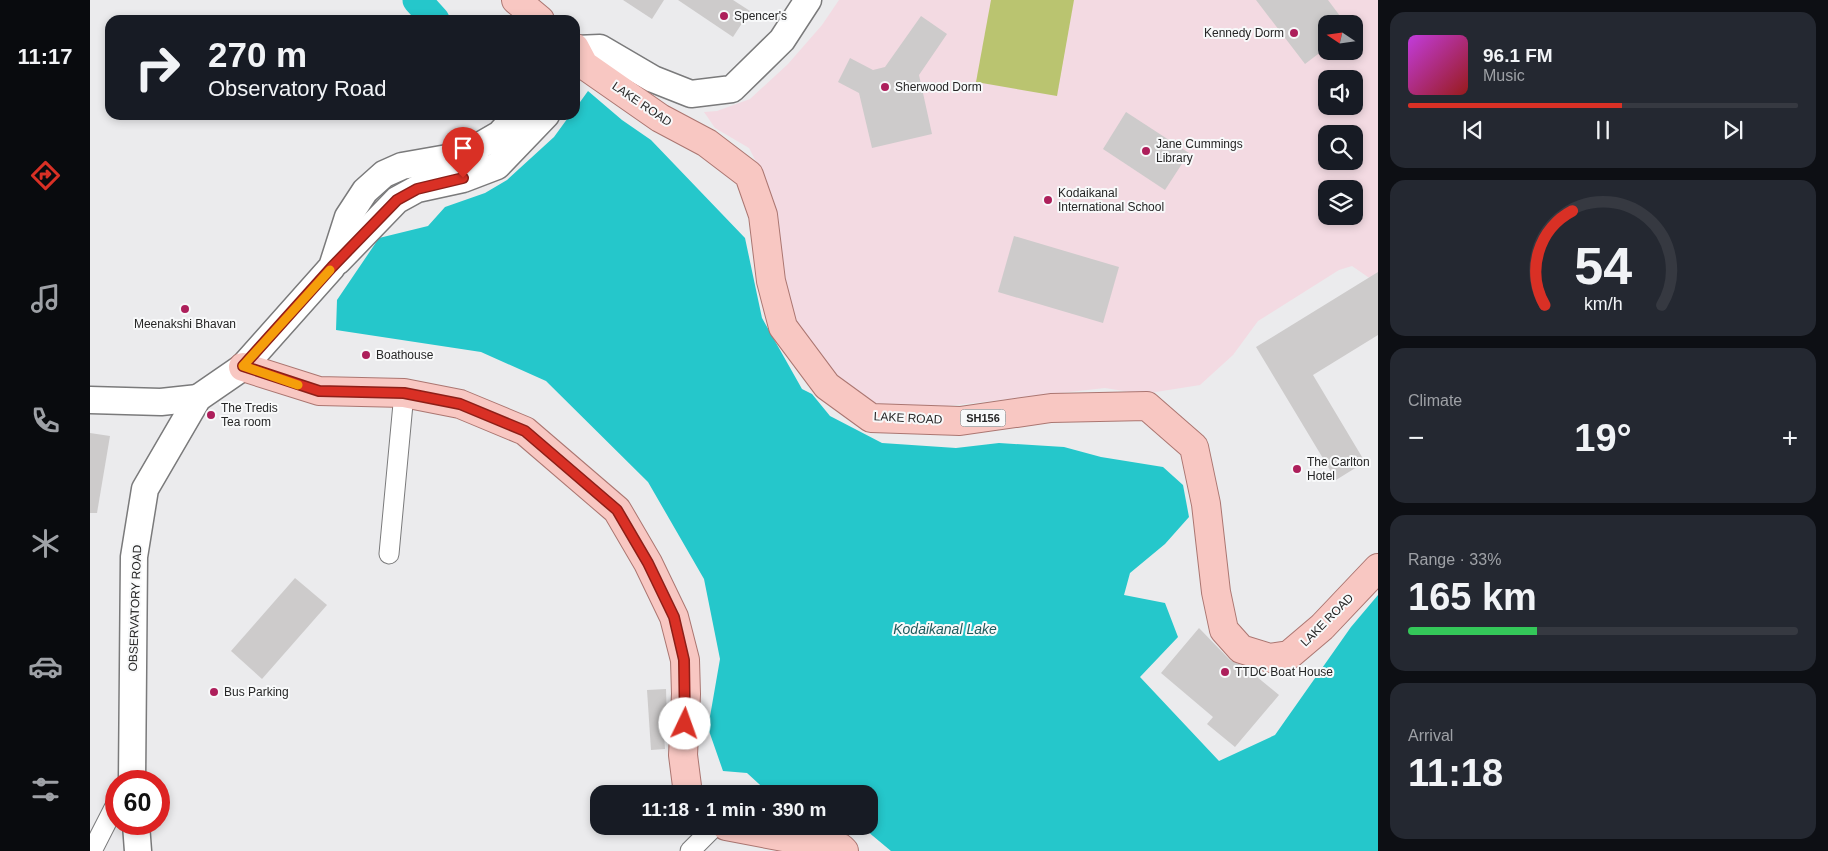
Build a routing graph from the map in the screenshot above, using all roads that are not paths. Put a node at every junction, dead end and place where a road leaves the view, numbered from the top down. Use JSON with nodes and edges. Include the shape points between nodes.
{"nodes":[{"id":1,"x":516,"y":0,"type":"edge"},
{"id":2,"x":808,"y":0,"type":"edge"},
{"id":3,"x":534,"y":15,"type":"edge"},
{"id":4,"x":581,"y":56,"type":"edge"},
{"id":5,"x":515,"y":120,"type":"edge"},
{"id":6,"x":539,"y":120,"type":"edge"},
{"id":7,"x":507,"y":142,"type":"junction"},
{"id":8,"x":243,"y":366,"type":"junction"},
{"id":9,"x":404,"y":393,"type":"junction"},
{"id":10,"x":198,"y":398,"type":"junction"},
{"id":11,"x":90,"y":400,"type":"edge"},
{"id":12,"x":390,"y":554,"type":"dead end"},
{"id":13,"x":1378,"y":568,"type":"edge"},
{"id":14,"x":131,"y":770,"type":"edge"},
{"id":15,"x":687,"y":785,"type":"edge"},
{"id":16,"x":105,"y":826,"type":"edge"},
{"id":17,"x":137,"y":835,"type":"edge"},
{"id":18,"x":706,"y":835,"type":"edge"},
{"id":19,"x":773,"y":835,"type":"edge"},
{"id":20,"x":92,"y":851,"type":"edge"},
{"id":21,"x":138,"y":851,"type":"edge"},
{"id":22,"x":690,"y":851,"type":"edge"},
{"id":23,"x":844,"y":851,"type":"edge"}],
"edges":[{"from":1,"to":3,"type":"main road"},
{"from":2,"to":4,"type":"main road","via":[[782,40],[732,89],[691,94]]},
{"from":4,"to":13,"type":"main road","name":"LAKE ROAD","number":"SH156","via":[[660,118],[707,143],[749,175],[763,215],[771,281],[783,326],[827,386],[871,418],[960,421],[1051,408],[1147,406],[1194,447],[1206,504],[1216,592],[1224,630],[1241,649],[1260,656],[1279,658],[1298,649]]},
{"from":5,"to":7,"type":"main road","name":"OBSERVATORY ROAD"},
{"from":6,"to":7,"type":"main road","name":"OBSERVATORY ROAD"},
{"from":7,"to":8,"type":"main road","name":"OBSERVATORY ROAD","via":[[459,156],[402,166],[384,174],[366,191],[348,218],[332,267]]},
{"from":8,"to":9,"type":"main road","via":[[319,391]]},
{"from":8,"to":10,"type":"main road","name":"OBSERVATORY ROAD"},
{"from":9,"to":12,"type":"street"},
{"from":9,"to":15,"type":"main road","via":[[460,404],[525,431],[617,510],[674,617],[682,651],[686,694],[683,755]]},
{"from":10,"to":11,"type":"main road","via":[[161,402]]},
{"from":10,"to":14,"type":"main road","name":"OBSERVATORY ROAD","via":[[145,489],[134,557]]},
{"from":16,"to":20,"type":"street"},
{"from":17,"to":21,"type":"main road"},
{"from":18,"to":22,"type":"street"},
{"from":19,"to":23,"type":"main road"}]}
